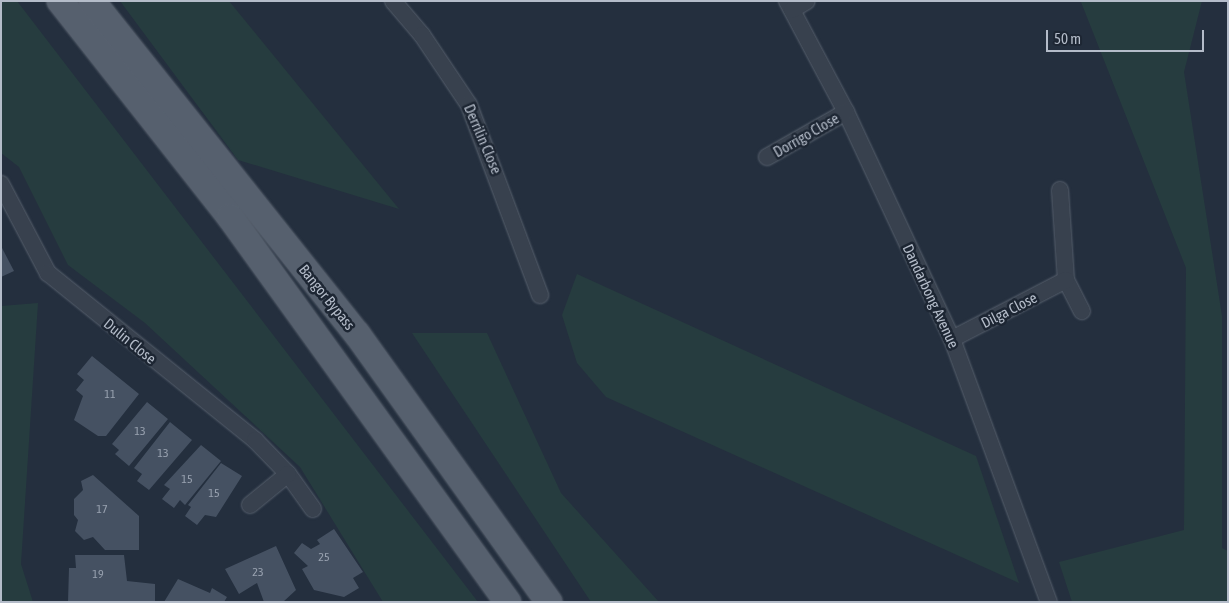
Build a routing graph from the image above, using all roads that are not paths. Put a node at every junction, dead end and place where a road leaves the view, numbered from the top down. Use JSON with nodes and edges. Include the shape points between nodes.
{"nodes":[{"id":1,"x":60,"y":1,"type":"edge"},
{"id":2,"x":92,"y":1,"type":"edge"},
{"id":3,"x":393,"y":1,"type":"edge"},
{"id":4,"x":808,"y":1,"type":"edge"},
{"id":5,"x":789,"y":6,"type":"edge"},
{"id":6,"x":846,"y":112,"type":"junction"},
{"id":7,"x":767,"y":157,"type":"dead end"},
{"id":8,"x":1,"y":184,"type":"edge"},
{"id":9,"x":1060,"y":190,"type":"dead end"},
{"id":10,"x":1066,"y":280,"type":"junction"},
{"id":11,"x":540,"y":295,"type":"dead end"},
{"id":12,"x":1082,"y":311,"type":"dead end"},
{"id":13,"x":952,"y":339,"type":"junction"},
{"id":14,"x":288,"y":474,"type":"junction"},
{"id":15,"x":250,"y":505,"type":"dead end"},
{"id":16,"x":313,"y":509,"type":"dead end"},
{"id":17,"x":508,"y":602,"type":"edge"},
{"id":18,"x":549,"y":602,"type":"edge"},
{"id":19,"x":1049,"y":602,"type":"edge"}],
"edges":[{"from":1,"to":17,"type":"main road","name":"Bangor Bypass","via":[[230,217]]},
{"from":2,"to":18,"type":"main road","name":"Bangor Bypass","via":[[357,334]]},
{"from":3,"to":11,"type":"street","name":"Derrilin Close","via":[[422,35],[469,105]]},
{"from":4,"to":5,"type":"street"},
{"from":5,"to":6,"type":"street","name":"Dandarbong Avenue"},
{"from":6,"to":7,"type":"street","name":"Dorrigo Close"},
{"from":6,"to":13,"type":"street","name":"Dandarbong Avenue"},
{"from":8,"to":14,"type":"street","name":"Dulin Close","via":[[48,273],[255,440]]},
{"from":9,"to":10,"type":"street"},
{"from":10,"to":12,"type":"street"},
{"from":10,"to":13,"type":"street","name":"Dilga Close"},
{"from":13,"to":19,"type":"street","name":"Dandarbong Avenue"},
{"from":14,"to":15,"type":"street"},
{"from":14,"to":16,"type":"street","name":"Dulin Close"}]}
